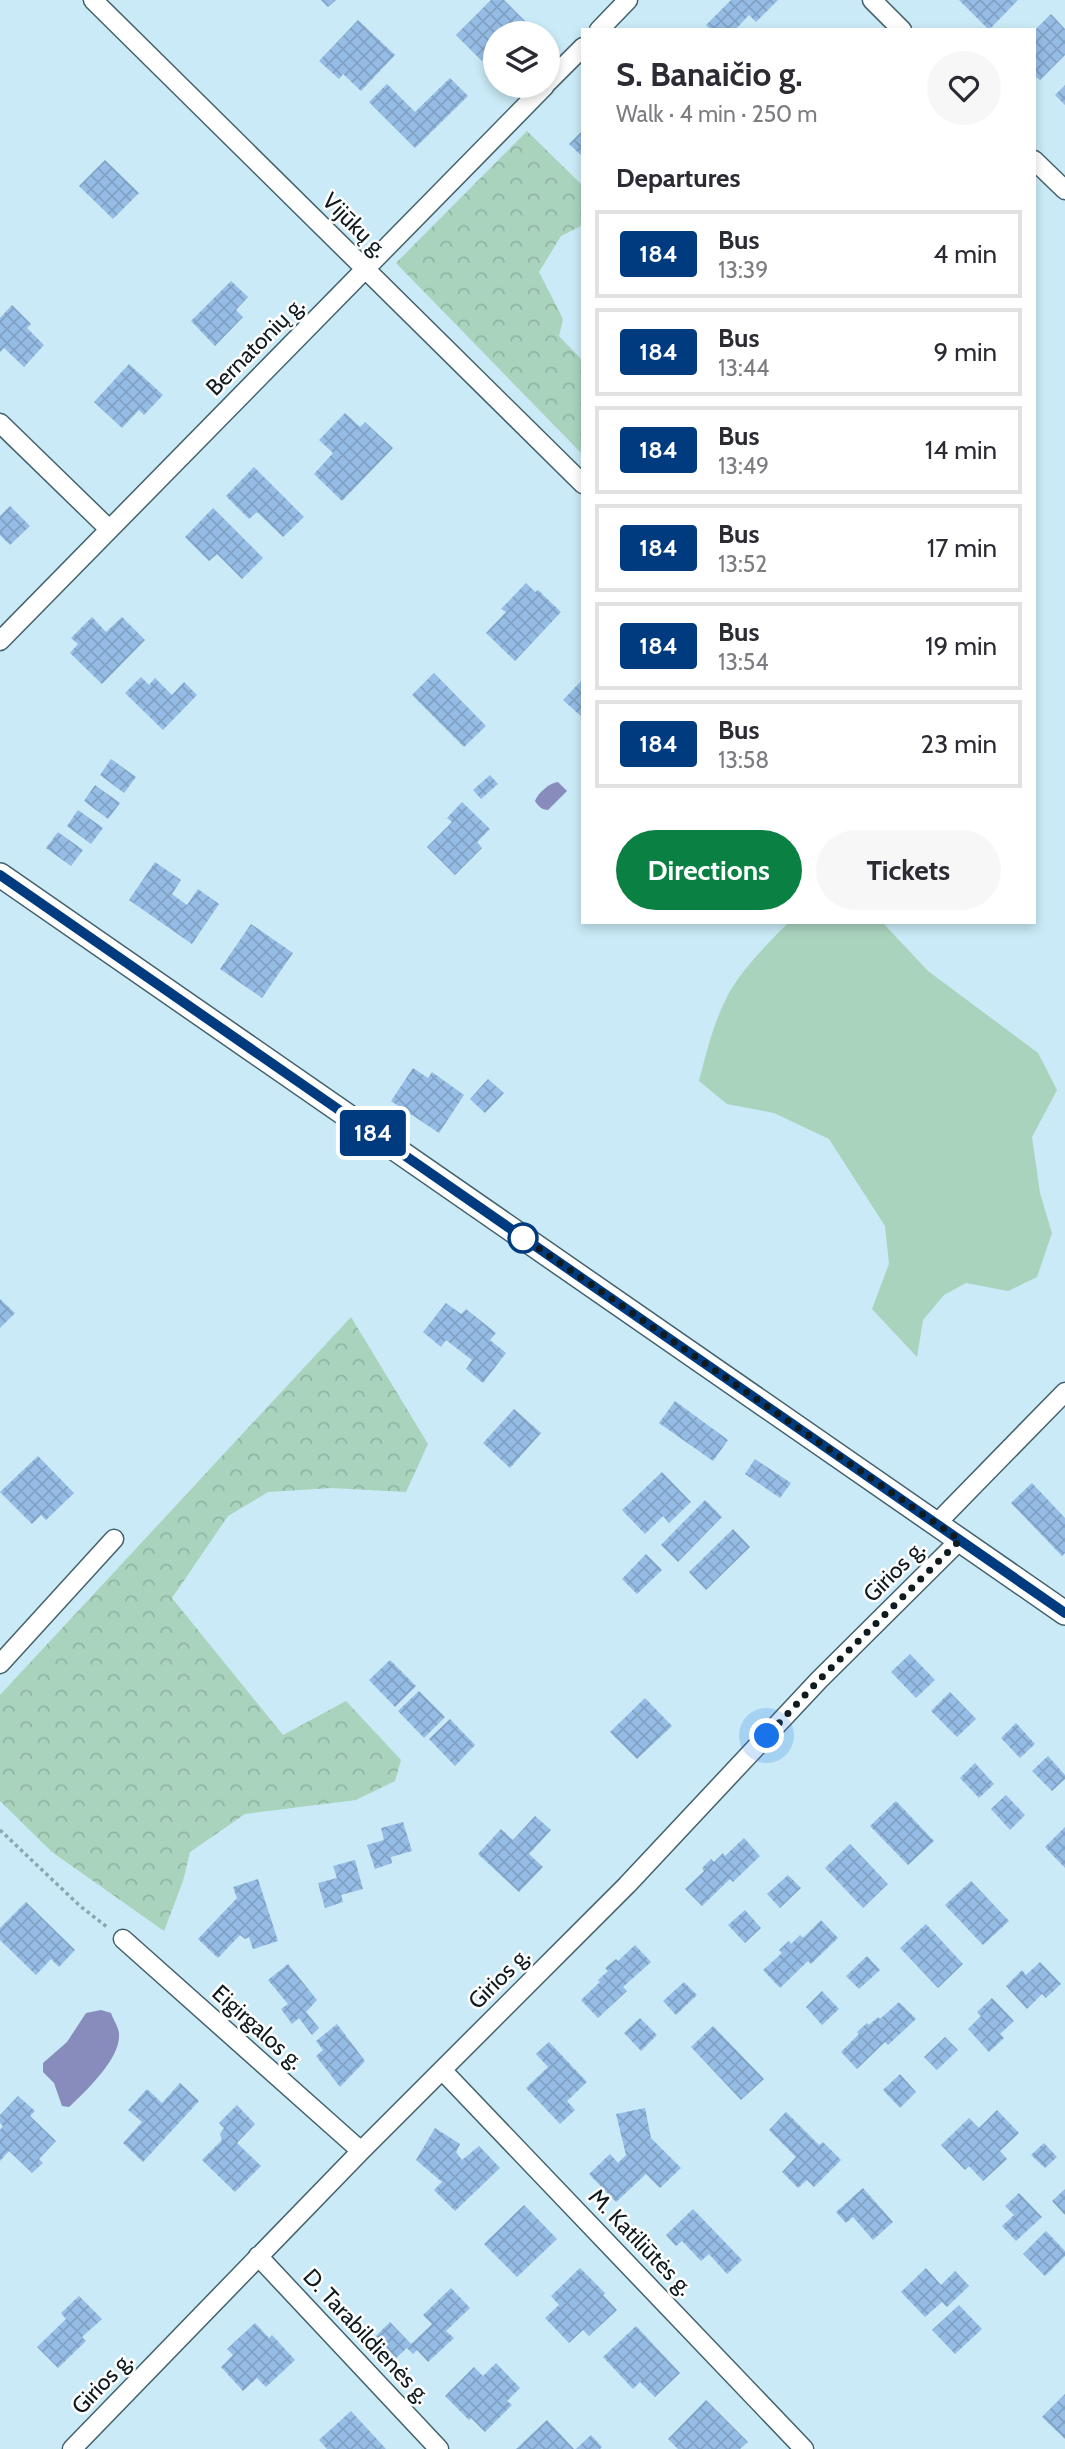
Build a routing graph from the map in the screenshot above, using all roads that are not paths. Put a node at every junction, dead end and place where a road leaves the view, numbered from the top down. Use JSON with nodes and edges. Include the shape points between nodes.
{"nodes":[{"id":1,"x":93,"y":0,"type":"edge"},
{"id":2,"x":628,"y":0,"type":"edge"},
{"id":3,"x":872,"y":0,"type":"edge"},
{"id":4,"x":601,"y":28,"type":"edge"},
{"id":5,"x":900,"y":28,"type":"edge"},
{"id":6,"x":581,"y":49,"type":"edge"},
{"id":7,"x":560,"y":70,"type":"edge"},
{"id":8,"x":532,"y":98,"type":"edge"},
{"id":9,"x":1036,"y":162,"type":"edge"},
{"id":10,"x":1065,"y":190,"type":"edge"},
{"id":11,"x":365,"y":270,"type":"junction"},
{"id":12,"x":0,"y":424,"type":"edge"},
{"id":13,"x":581,"y":482,"type":"edge"},
{"id":14,"x":109,"y":529,"type":"junction"},
{"id":15,"x":0,"y":641,"type":"edge"},
{"id":16,"x":0,"y":875,"type":"edge"},
{"id":17,"x":1065,"y":1392,"type":"edge"},
{"id":18,"x":936,"y":1524,"type":"junction"},
{"id":19,"x":114,"y":1539,"type":"dead end"},
{"id":20,"x":960,"y":1540,"type":"junction"},
{"id":21,"x":1065,"y":1613,"type":"edge"},
{"id":22,"x":0,"y":1664,"type":"edge"},
{"id":23,"x":123,"y":1939,"type":"road end"},
{"id":24,"x":442,"y":2070,"type":"junction"},
{"id":25,"x":361,"y":2151,"type":"junction"},
{"id":26,"x":258,"y":2256,"type":"junction"},
{"id":27,"x":72,"y":2449,"type":"edge"},
{"id":28,"x":439,"y":2449,"type":"edge"},
{"id":29,"x":804,"y":2449,"type":"edge"}],
"edges":[{"from":1,"to":11,"type":"street","name":"Vijūkų g."},
{"from":2,"to":4,"type":"street"},
{"from":3,"to":5,"type":"street"},
{"from":6,"to":7,"type":"street","name":"Bernatonių g."},
{"from":8,"to":11,"type":"street","name":"Bernatonių g."},
{"from":9,"to":10,"type":"street"},
{"from":11,"to":13,"type":"street","name":"Vijūkų g."},
{"from":11,"to":14,"type":"street","name":"Bernatonių g."},
{"from":12,"to":14,"type":"street"},
{"from":14,"to":15,"type":"street","name":"Bernatonių g."},
{"from":16,"to":18,"type":"street"},
{"from":17,"to":18,"type":"street","name":"Girios g."},
{"from":18,"to":20,"type":"street"},
{"from":19,"to":22,"type":"street"},
{"from":20,"to":21,"type":"street"},
{"from":20,"to":24,"type":"street","name":"Girios g."},
{"from":23,"to":25,"type":"street","name":"Eigirgalos g."},
{"from":24,"to":25,"type":"street","name":"Girios g."},
{"from":24,"to":29,"type":"street","name":"M. Katiliūtės g."},
{"from":25,"to":26,"type":"street","name":"Girios g."},
{"from":26,"to":27,"type":"street","name":"Girios g."},
{"from":26,"to":28,"type":"street","name":"D. Tarabildienės g."}]}
